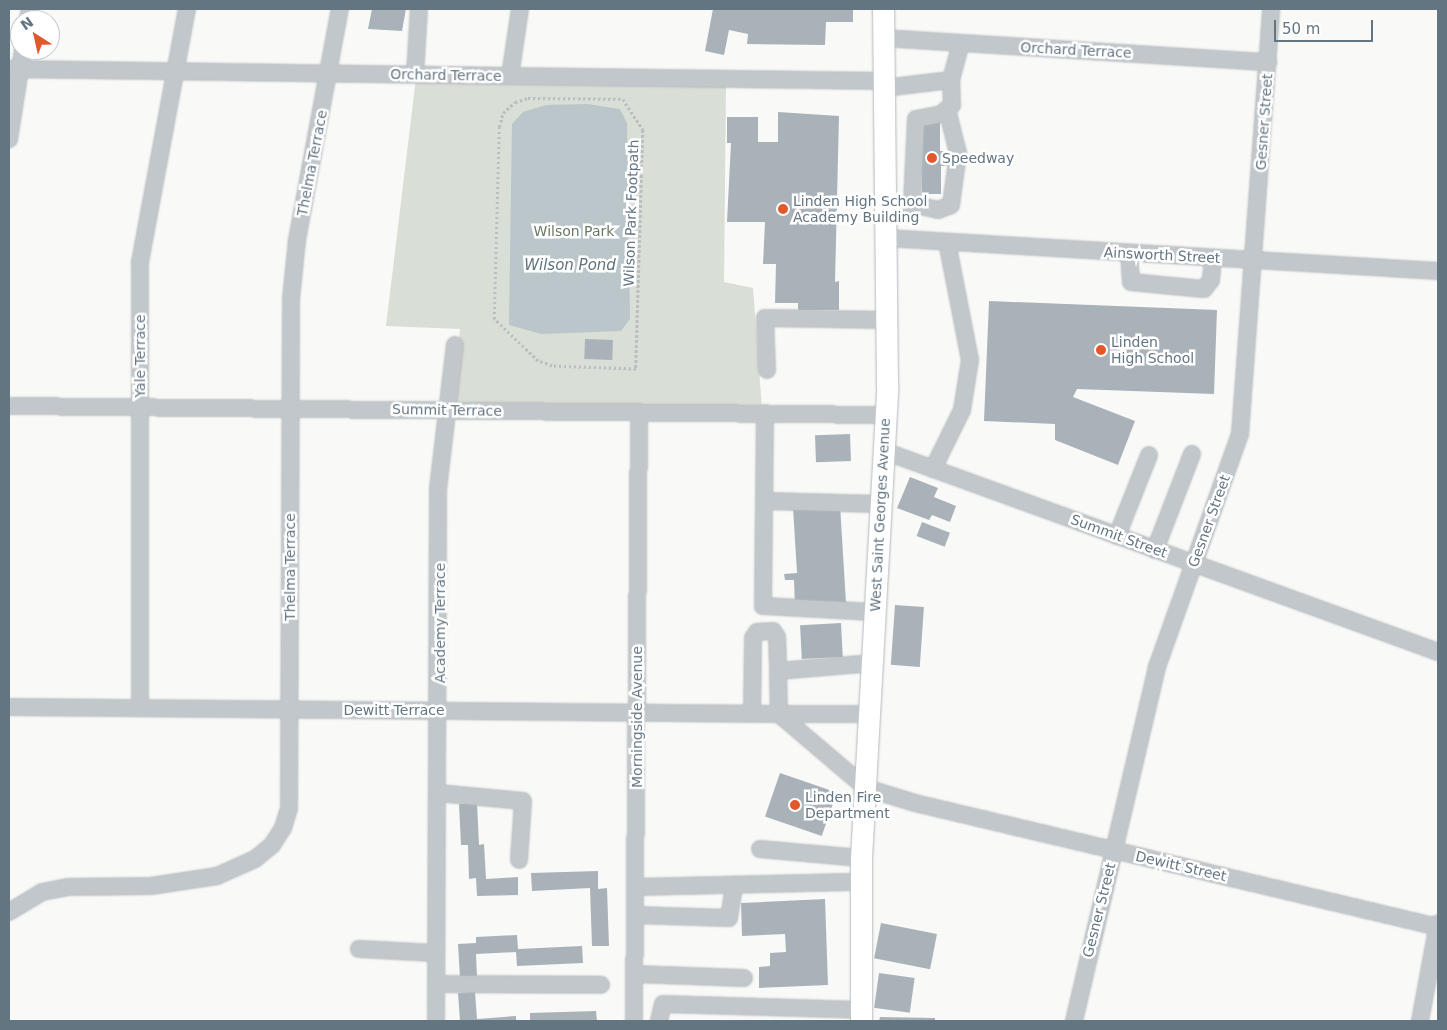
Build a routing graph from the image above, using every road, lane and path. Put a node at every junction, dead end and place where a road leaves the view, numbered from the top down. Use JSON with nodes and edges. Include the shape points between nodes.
{"nodes":[{"id":1,"x":186,"y":9,"type":"edge"},
{"id":2,"x":340,"y":9,"type":"edge"},
{"id":3,"x":419,"y":9,"type":"edge"},
{"id":4,"x":520,"y":9,"type":"edge"},
{"id":5,"x":883,"y":9,"type":"edge"},
{"id":6,"x":1271,"y":9,"type":"edge"},
{"id":7,"x":883,"y":38,"type":"junction"},
{"id":8,"x":960,"y":43,"type":"junction"},
{"id":9,"x":1268,"y":62,"type":"junction"},
{"id":10,"x":14,"y":69,"type":"edge"},
{"id":11,"x":176,"y":71,"type":"junction"},
{"id":12,"x":330,"y":73,"type":"junction"},
{"id":13,"x":415,"y":74,"type":"junction"},
{"id":14,"x":510,"y":76,"type":"junction"},
{"id":15,"x":951,"y":80,"type":"junction"},
{"id":16,"x":884,"y":85,"type":"junction"},
{"id":17,"x":947,"y":109,"type":"junction"},
{"id":18,"x":9,"y":139,"type":"edge"},
{"id":19,"x":912,"y":204,"type":"junction"},
{"id":20,"x":885,"y":212,"type":"junction"},
{"id":21,"x":886,"y":238,"type":"junction"},
{"id":22,"x":947,"y":242,"type":"junction"},
{"id":23,"x":1129,"y":253,"type":"junction"},
{"id":24,"x":1213,"y":258,"type":"junction"},
{"id":25,"x":1255,"y":260,"type":"junction"},
{"id":26,"x":1438,"y":271,"type":"edge"},
{"id":27,"x":493,"y":311,"type":"joint"},
{"id":28,"x":886,"y":320,"type":"junction"},
{"id":29,"x":455,"y":345,"type":"dead end"},
{"id":30,"x":767,"y":370,"type":"dead end"},
{"id":31,"x":9,"y":406,"type":"edge"},
{"id":32,"x":140,"y":407,"type":"junction"},
{"id":33,"x":291,"y":408,"type":"junction"},
{"id":34,"x":448,"y":410,"type":"junction"},
{"id":35,"x":640,"y":412,"type":"junction"},
{"id":36,"x":764,"y":414,"type":"junction"},
{"id":37,"x":886,"y":415,"type":"junction"},
{"id":38,"x":884,"y":451,"type":"junction"},
{"id":39,"x":1192,"y":454,"type":"dead end"},
{"id":40,"x":1149,"y":455,"type":"dead end"},
{"id":41,"x":933,"y":469,"type":"junction"},
{"id":42,"x":764,"y":501,"type":"junction"},
{"id":43,"x":881,"y":504,"type":"junction"},
{"id":44,"x":1117,"y":536,"type":"junction"},
{"id":45,"x":1155,"y":550,"type":"junction"},
{"id":46,"x":1194,"y":564,"type":"junction"},
{"id":47,"x":875,"y":612,"type":"junction"},
{"id":48,"x":1438,"y":652,"type":"edge"},
{"id":49,"x":873,"y":663,"type":"junction"},
{"id":50,"x":778,"y":671,"type":"junction"},
{"id":51,"x":9,"y":708,"type":"edge"},
{"id":52,"x":140,"y":708,"type":"junction"},
{"id":53,"x":290,"y":710,"type":"junction"},
{"id":54,"x":439,"y":711,"type":"junction"},
{"id":55,"x":638,"y":712,"type":"junction"},
{"id":56,"x":752,"y":713,"type":"junction"},
{"id":57,"x":779,"y":714,"type":"junction"},
{"id":58,"x":870,"y":714,"type":"junction"},
{"id":59,"x":866,"y":788,"type":"junction"},
{"id":60,"x":438,"y":794,"type":"junction"},
{"id":61,"x":760,"y":849,"type":"dead end"},
{"id":62,"x":1114,"y":850,"type":"junction"},
{"id":63,"x":861,"y":858,"type":"junction"},
{"id":64,"x":519,"y":860,"type":"dead end"},
{"id":65,"x":861,"y":882,"type":"junction"},
{"id":66,"x":734,"y":885,"type":"junction"},
{"id":67,"x":635,"y":887,"type":"junction"},
{"id":68,"x":9,"y":912,"type":"edge"},
{"id":69,"x":635,"y":915,"type":"junction"},
{"id":70,"x":1438,"y":926,"type":"edge"},
{"id":71,"x":359,"y":949,"type":"dead end"},
{"id":72,"x":436,"y":953,"type":"junction"},
{"id":73,"x":634,"y":974,"type":"junction"},
{"id":74,"x":744,"y":978,"type":"dead end"},
{"id":75,"x":436,"y":984,"type":"junction"},
{"id":76,"x":601,"y":986,"type":"dead end"},
{"id":77,"x":707,"y":1014,"type":"edge"},
{"id":78,"x":861,"y":1015,"type":"edge"},
{"id":79,"x":436,"y":1021,"type":"edge"},
{"id":80,"x":634,"y":1021,"type":"edge"},
{"id":81,"x":659,"y":1021,"type":"edge"},
{"id":82,"x":1074,"y":1021,"type":"edge"},
{"id":83,"x":1420,"y":1021,"type":"edge"}],
"edges":[{"from":1,"to":11,"type":"street","name":"Yale Terrace"},
{"from":2,"to":12,"type":"street","name":"Thelma Terrace"},
{"from":3,"to":13,"type":"street"},
{"from":4,"to":14,"type":"street"},
{"from":5,"to":7,"type":"main road","name":"West Saint Georges Avenue"},
{"from":6,"to":9,"type":"street","name":"Gesner Street"},
{"from":7,"to":8,"type":"street","name":"Orchard Terrace"},
{"from":7,"to":16,"type":"main road","name":"West Saint Georges Avenue"},
{"from":8,"to":9,"type":"street","name":"Orchard Terrace"},
{"from":8,"to":15,"type":"street"},
{"from":9,"to":25,"type":"street","name":"Gesner Street"},
{"from":10,"to":11,"type":"street","name":"Orchard Terrace"},
{"from":10,"to":18,"type":"street"},
{"from":11,"to":12,"type":"street","name":"Orchard Terrace"},
{"from":11,"to":32,"type":"street","name":"Yale Terrace","via":[[140,262]]},
{"from":12,"to":13,"type":"street","name":"Orchard Terrace"},
{"from":12,"to":33,"type":"street","name":"Thelma Terrace","via":[[297,240],[291,299]]},
{"from":13,"to":14,"type":"street","name":"Orchard Terrace"},
{"from":14,"to":16,"type":"street","name":"Orchard Terrace"},
{"from":15,"to":16,"type":"street","name":"Orchard Terrace"},
{"from":15,"to":17,"type":"street","via":[[952,105]]},
{"from":16,"to":20,"type":"main road","name":"West Saint Georges Avenue"},
{"from":17,"to":19,"type":"street","via":[[916,119]]},
{"from":17,"to":19,"type":"street","via":[[958,153],[951,205],[938,210]]},
{"from":19,"to":20,"type":"street"},
{"from":20,"to":21,"type":"main road","name":"West Saint Georges Avenue"},
{"from":21,"to":22,"type":"street","name":"Ainsworth Street"},
{"from":21,"to":28,"type":"main road","name":"West Saint Georges Avenue"},
{"from":22,"to":23,"type":"street","name":"Ainsworth Street"},
{"from":22,"to":41,"type":"street","via":[[970,360],[962,410]]},
{"from":23,"to":24,"type":"street","name":"Ainsworth Street"},
{"from":23,"to":24,"type":"street","via":[[1131,282],[1204,289],[1211,280]]},
{"from":24,"to":25,"type":"street","name":"Ainsworth Street"},
{"from":25,"to":26,"type":"street","name":"Ainsworth Street"},
{"from":25,"to":46,"type":"street","name":"Gesner Street","via":[[1240,434]]},
{"from":27,"to":27,"type":"path","name":"Wilson Park Footpath","via":[[499,127],[503,113],[515,102],[528,98],[623,99],[643,130],[636,368],[552,366],[538,361],[499,326]]},
{"from":28,"to":30,"type":"street","via":[[765,318]]},
{"from":28,"to":37,"type":"main road","name":"West Saint Georges Avenue"},
{"from":29,"to":34,"type":"street","name":"Academy Terrace"},
{"from":31,"to":32,"type":"street","name":"Summit Terrace"},
{"from":32,"to":33,"type":"street","name":"Summit Terrace"},
{"from":32,"to":52,"type":"street","name":"Yale Terrace"},
{"from":33,"to":34,"type":"street","name":"Summit Terrace"},
{"from":33,"to":53,"type":"street","name":"Thelma Terrace"},
{"from":34,"to":35,"type":"street","name":"Summit Terrace"},
{"from":34,"to":54,"type":"street","name":"Academy Terrace","via":[[438,489]]},
{"from":35,"to":36,"type":"street","name":"Summit Terrace"},
{"from":35,"to":55,"type":"street","name":"Morningside Avenue"},
{"from":36,"to":37,"type":"street","name":"Summit Terrace"},
{"from":36,"to":42,"type":"street"},
{"from":37,"to":38,"type":"main road","name":"West Saint Georges Avenue"},
{"from":38,"to":41,"type":"street","name":"Summit Street"},
{"from":38,"to":43,"type":"main road","name":"West Saint Georges Avenue"},
{"from":39,"to":45,"type":"street"},
{"from":40,"to":44,"type":"street"},
{"from":41,"to":44,"type":"street","name":"Summit Street"},
{"from":42,"to":43,"type":"street"},
{"from":42,"to":47,"type":"street","via":[[763,606]]},
{"from":43,"to":47,"type":"main road","name":"West Saint Georges Avenue"},
{"from":44,"to":45,"type":"street","name":"Summit Street"},
{"from":45,"to":46,"type":"street","name":"Summit Street"},
{"from":46,"to":48,"type":"street","name":"Summit Street"},
{"from":46,"to":62,"type":"street","name":"Gesner Street","via":[[1148,700]]},
{"from":47,"to":49,"type":"main road","name":"West Saint Georges Avenue"},
{"from":49,"to":50,"type":"street","via":[[831,664],[828,670]]},
{"from":49,"to":58,"type":"main road","name":"West Saint Georges Avenue"},
{"from":50,"to":56,"type":"street","via":[[777,637],[773,632],[757,632],[753,638]]},
{"from":50,"to":57,"type":"street"},
{"from":51,"to":52,"type":"street","name":"Dewitt Terrace"},
{"from":52,"to":53,"type":"street","name":"Dewitt Terrace"},
{"from":53,"to":54,"type":"street","name":"Dewitt Terrace"},
{"from":53,"to":68,"type":"street","name":"Thelma Terrace","via":[[289,808],[283,828],[272,845],[255,859],[196,881],[152,886],[93,884],[42,892]]},
{"from":54,"to":55,"type":"street","name":"Dewitt Terrace"},
{"from":54,"to":60,"type":"street","name":"Academy Terrace"},
{"from":55,"to":56,"type":"street","name":"Dewitt Terrace"},
{"from":55,"to":67,"type":"street","name":"Morningside Avenue"},
{"from":56,"to":57,"type":"street","name":"Dewitt Terrace"},
{"from":57,"to":58,"type":"street","name":"Dewitt Terrace"},
{"from":57,"to":59,"type":"street"},
{"from":58,"to":59,"type":"main road","name":"West Saint Georges Avenue"},
{"from":59,"to":62,"type":"street","name":"Dewitt Street","via":[[915,803]]},
{"from":59,"to":63,"type":"main road","name":"West Saint Georges Avenue"},
{"from":60,"to":64,"type":"street","via":[[523,801]]},
{"from":60,"to":72,"type":"street","name":"Academy Terrace"},
{"from":61,"to":63,"type":"street"},
{"from":62,"to":70,"type":"street","name":"Dewitt Street"},
{"from":62,"to":82,"type":"street","name":"Gesner Street"},
{"from":63,"to":65,"type":"main road","name":"West Saint Georges Avenue"},
{"from":65,"to":66,"type":"street"},
{"from":65,"to":78,"type":"main road","name":"West Saint Georges Avenue"},
{"from":66,"to":67,"type":"street"},
{"from":66,"to":69,"type":"street","via":[[729,918]]},
{"from":67,"to":69,"type":"street","name":"Morningside Avenue"},
{"from":69,"to":73,"type":"street","name":"Morningside Avenue"},
{"from":70,"to":83,"type":"street"},
{"from":71,"to":72,"type":"street"},
{"from":72,"to":75,"type":"street","name":"Academy Terrace"},
{"from":73,"to":74,"type":"street"},
{"from":73,"to":80,"type":"street","name":"Morningside Avenue"},
{"from":75,"to":76,"type":"street"},
{"from":75,"to":79,"type":"street","name":"Academy Terrace"},
{"from":77,"to":78,"type":"street"},
{"from":77,"to":81,"type":"street","via":[[663,1004]]}]}
